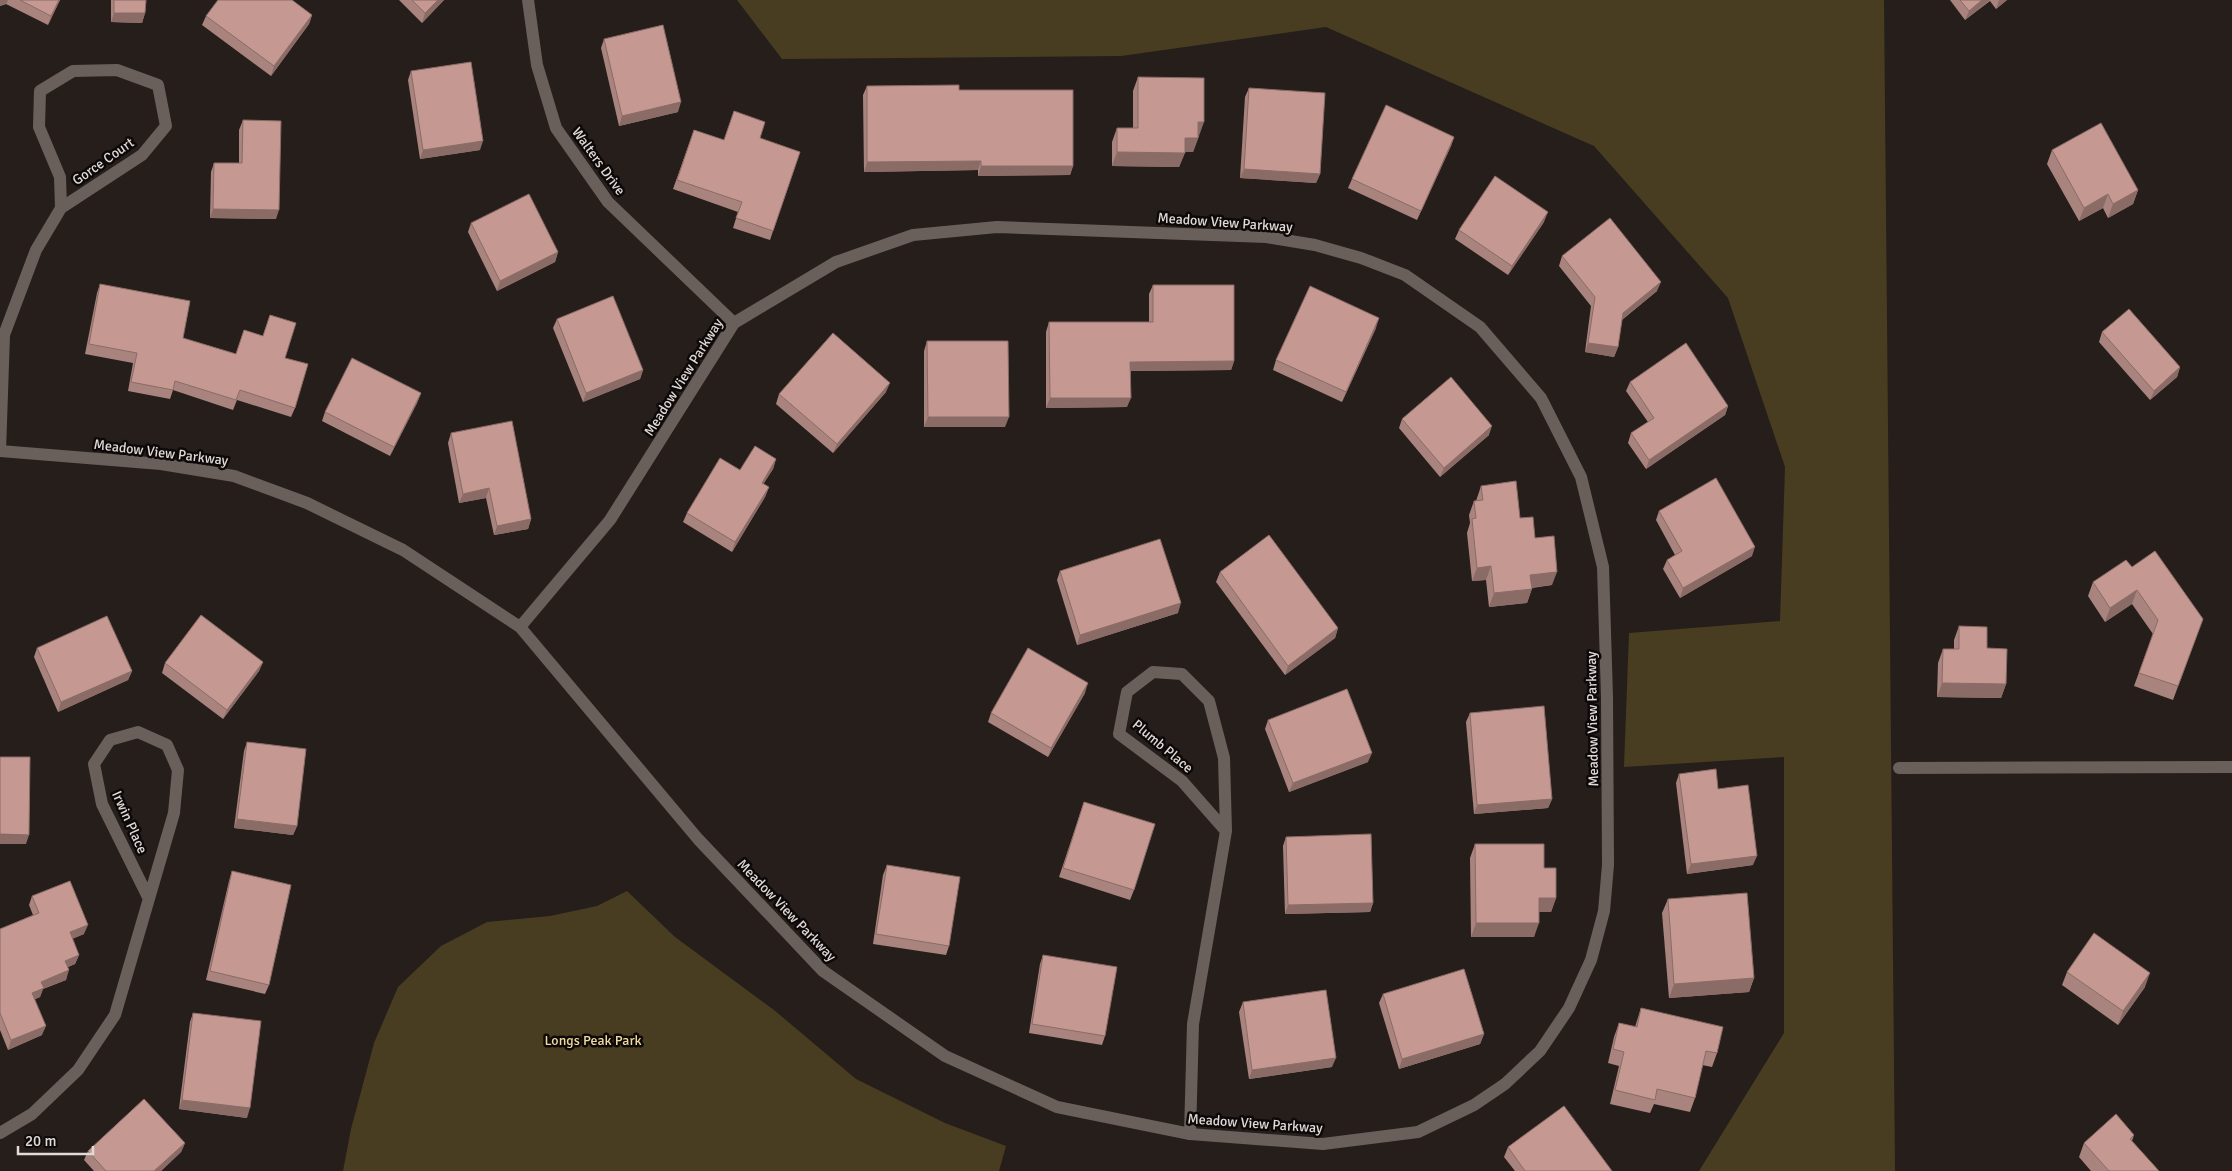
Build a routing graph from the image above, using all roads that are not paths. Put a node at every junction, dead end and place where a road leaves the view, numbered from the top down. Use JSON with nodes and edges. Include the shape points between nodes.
{"nodes":[{"id":1,"x":528,"y":0,"type":"edge"},
{"id":2,"x":61,"y":208,"type":"junction"},
{"id":3,"x":734,"y":322,"type":"junction"},
{"id":4,"x":0,"y":451,"type":"edge"},
{"id":5,"x":520,"y":628,"type":"junction"},
{"id":6,"x":2232,"y":767,"type":"edge"},
{"id":7,"x":1899,"y":768,"type":"dead end"},
{"id":8,"x":1226,"y":832,"type":"junction"},
{"id":9,"x":148,"y":896,"type":"junction"},
{"id":10,"x":0,"y":1133,"type":"edge"},
{"id":11,"x":1190,"y":1134,"type":"junction"}],
"edges":[{"from":1,"to":3,"type":"street","name":"Walters Drive","via":[[537,65],[556,128],[608,202]]},
{"from":2,"to":2,"type":"street","name":"Gorce Court","via":[[142,155],[166,126],[158,85],[117,70],[73,71],[40,91],[39,127],[60,178]]},
{"from":2,"to":4,"type":"street","name":"Gorce Court","via":[[36,250],[4,335]]},
{"from":3,"to":5,"type":"street","name":"Meadow View Parkway","via":[[610,520]]},
{"from":3,"to":11,"type":"street","name":"Meadow View Parkway","via":[[836,262],[913,235],[997,227],[1266,237],[1315,245],[1361,258],[1405,276],[1480,327],[1542,398],[1582,477],[1603,567],[1608,865],[1604,911],[1591,960],[1569,1008],[1540,1051],[1505,1084],[1474,1105],[1418,1132],[1323,1144]]},
{"from":4,"to":5,"type":"street","name":"Meadow View Parkway","via":[[161,464],[234,476],[306,503],[403,550]]},
{"from":5,"to":11,"type":"street","name":"Meadow View Parkway","via":[[698,839],[823,971],[945,1056],[1028,1095],[1057,1107]]},
{"from":6,"to":7,"type":"street"},
{"from":8,"to":8,"type":"street","name":"Plumb Place","via":[[1224,758],[1209,701],[1182,674],[1153,672],[1127,692],[1119,734],[1182,781]]},
{"from":8,"to":11,"type":"street","name":"Plumb Place","via":[[1193,1024]]},
{"from":9,"to":9,"type":"street","name":"Irwin Place","via":[[102,804],[94,764],[110,740],[138,732],[167,745],[178,770],[174,814]]},
{"from":9,"to":10,"type":"street","name":"Irwin Place","via":[[115,1015],[78,1070],[32,1114]]}]}
